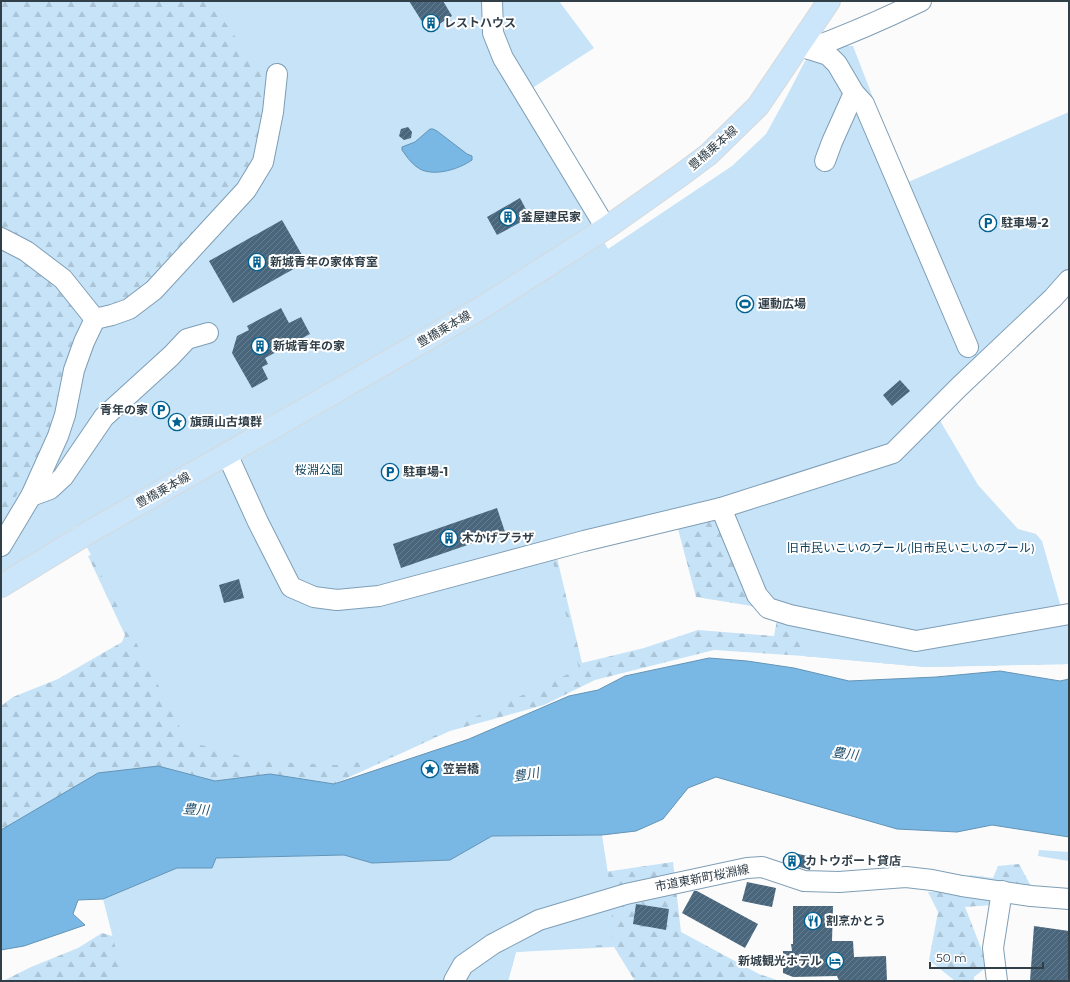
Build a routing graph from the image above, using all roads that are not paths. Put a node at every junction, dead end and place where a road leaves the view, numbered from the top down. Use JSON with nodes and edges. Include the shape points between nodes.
{"nodes":[{"id":1,"x":492,"y":1,"type":"edge"},
{"id":2,"x":829,"y":1,"type":"edge"},
{"id":3,"x":921,"y":1,"type":"edge"},
{"id":4,"x":804,"y":47,"type":"junction"},
{"id":5,"x":277,"y":74,"type":"dead end"},
{"id":6,"x":854,"y":93,"type":"junction"},
{"id":7,"x":825,"y":161,"type":"dead end"},
{"id":8,"x":606,"y":228,"type":"junction"},
{"id":9,"x":1,"y":238,"type":"edge"},
{"id":10,"x":1069,"y":280,"type":"edge"},
{"id":11,"x":95,"y":319,"type":"junction"},
{"id":12,"x":208,"y":333,"type":"dead end"},
{"id":13,"x":968,"y":347,"type":"dead end"},
{"id":14,"x":227,"y":454,"type":"junction"},
{"id":15,"x":31,"y":496,"type":"junction"},
{"id":16,"x":721,"y":508,"type":"junction"},
{"id":17,"x":1,"y":546,"type":"edge"},
{"id":18,"x":1,"y":586,"type":"edge"},
{"id":19,"x":1069,"y":614,"type":"edge"},
{"id":20,"x":1002,"y":892,"type":"junction"},
{"id":21,"x":1069,"y":899,"type":"edge"},
{"id":22,"x":454,"y":981,"type":"edge"},
{"id":23,"x":997,"y":981,"type":"edge"}],
"edges":[{"from":1,"to":8,"type":"street","via":[[493,33],[503,58]]},
{"from":2,"to":4,"type":"main road","name":"豊橋乗本線"},
{"from":3,"to":4,"type":"street","via":[[874,23]]},
{"from":4,"to":6,"type":"street","via":[[828,55],[837,64]]},
{"from":4,"to":8,"type":"main road","name":"豊橋乗本線","via":[[758,106],[710,154]]},
{"from":5,"to":11,"type":"street","via":[[273,112],[263,162],[246,190],[154,290],[129,308]]},
{"from":6,"to":7,"type":"street"},
{"from":6,"to":13,"type":"street","via":[[864,104]]},
{"from":8,"to":14,"type":"main road","name":"豊橋乗本線","via":[[483,306]]},
{"from":9,"to":11,"type":"street","via":[[26,251],[63,279]]},
{"from":10,"to":16,"type":"street","via":[[892,453]]},
{"from":11,"to":15,"type":"street","via":[[74,370],[58,436]]},
{"from":12,"to":15,"type":"street","via":[[187,339],[104,416],[63,478],[50,489]]},
{"from":14,"to":16,"type":"street","via":[[291,587],[314,597],[337,600],[379,596],[584,541]]},
{"from":14,"to":18,"type":"main road","name":"豊橋乗本線","via":[[96,528]]},
{"from":15,"to":17,"type":"street"},
{"from":16,"to":19,"type":"street","via":[[757,595],[768,608],[790,615],[916,641]]},
{"from":20,"to":21,"type":"street","name":"市道東新町桜淵線"},
{"from":20,"to":22,"type":"street","name":"市道東新町桜淵線","via":[[906,877],[839,882],[804,881],[771,869],[747,868],[626,894],[539,920],[493,944],[463,965]]},
{"from":20,"to":23,"type":"street","via":[[993,948]]}]}
